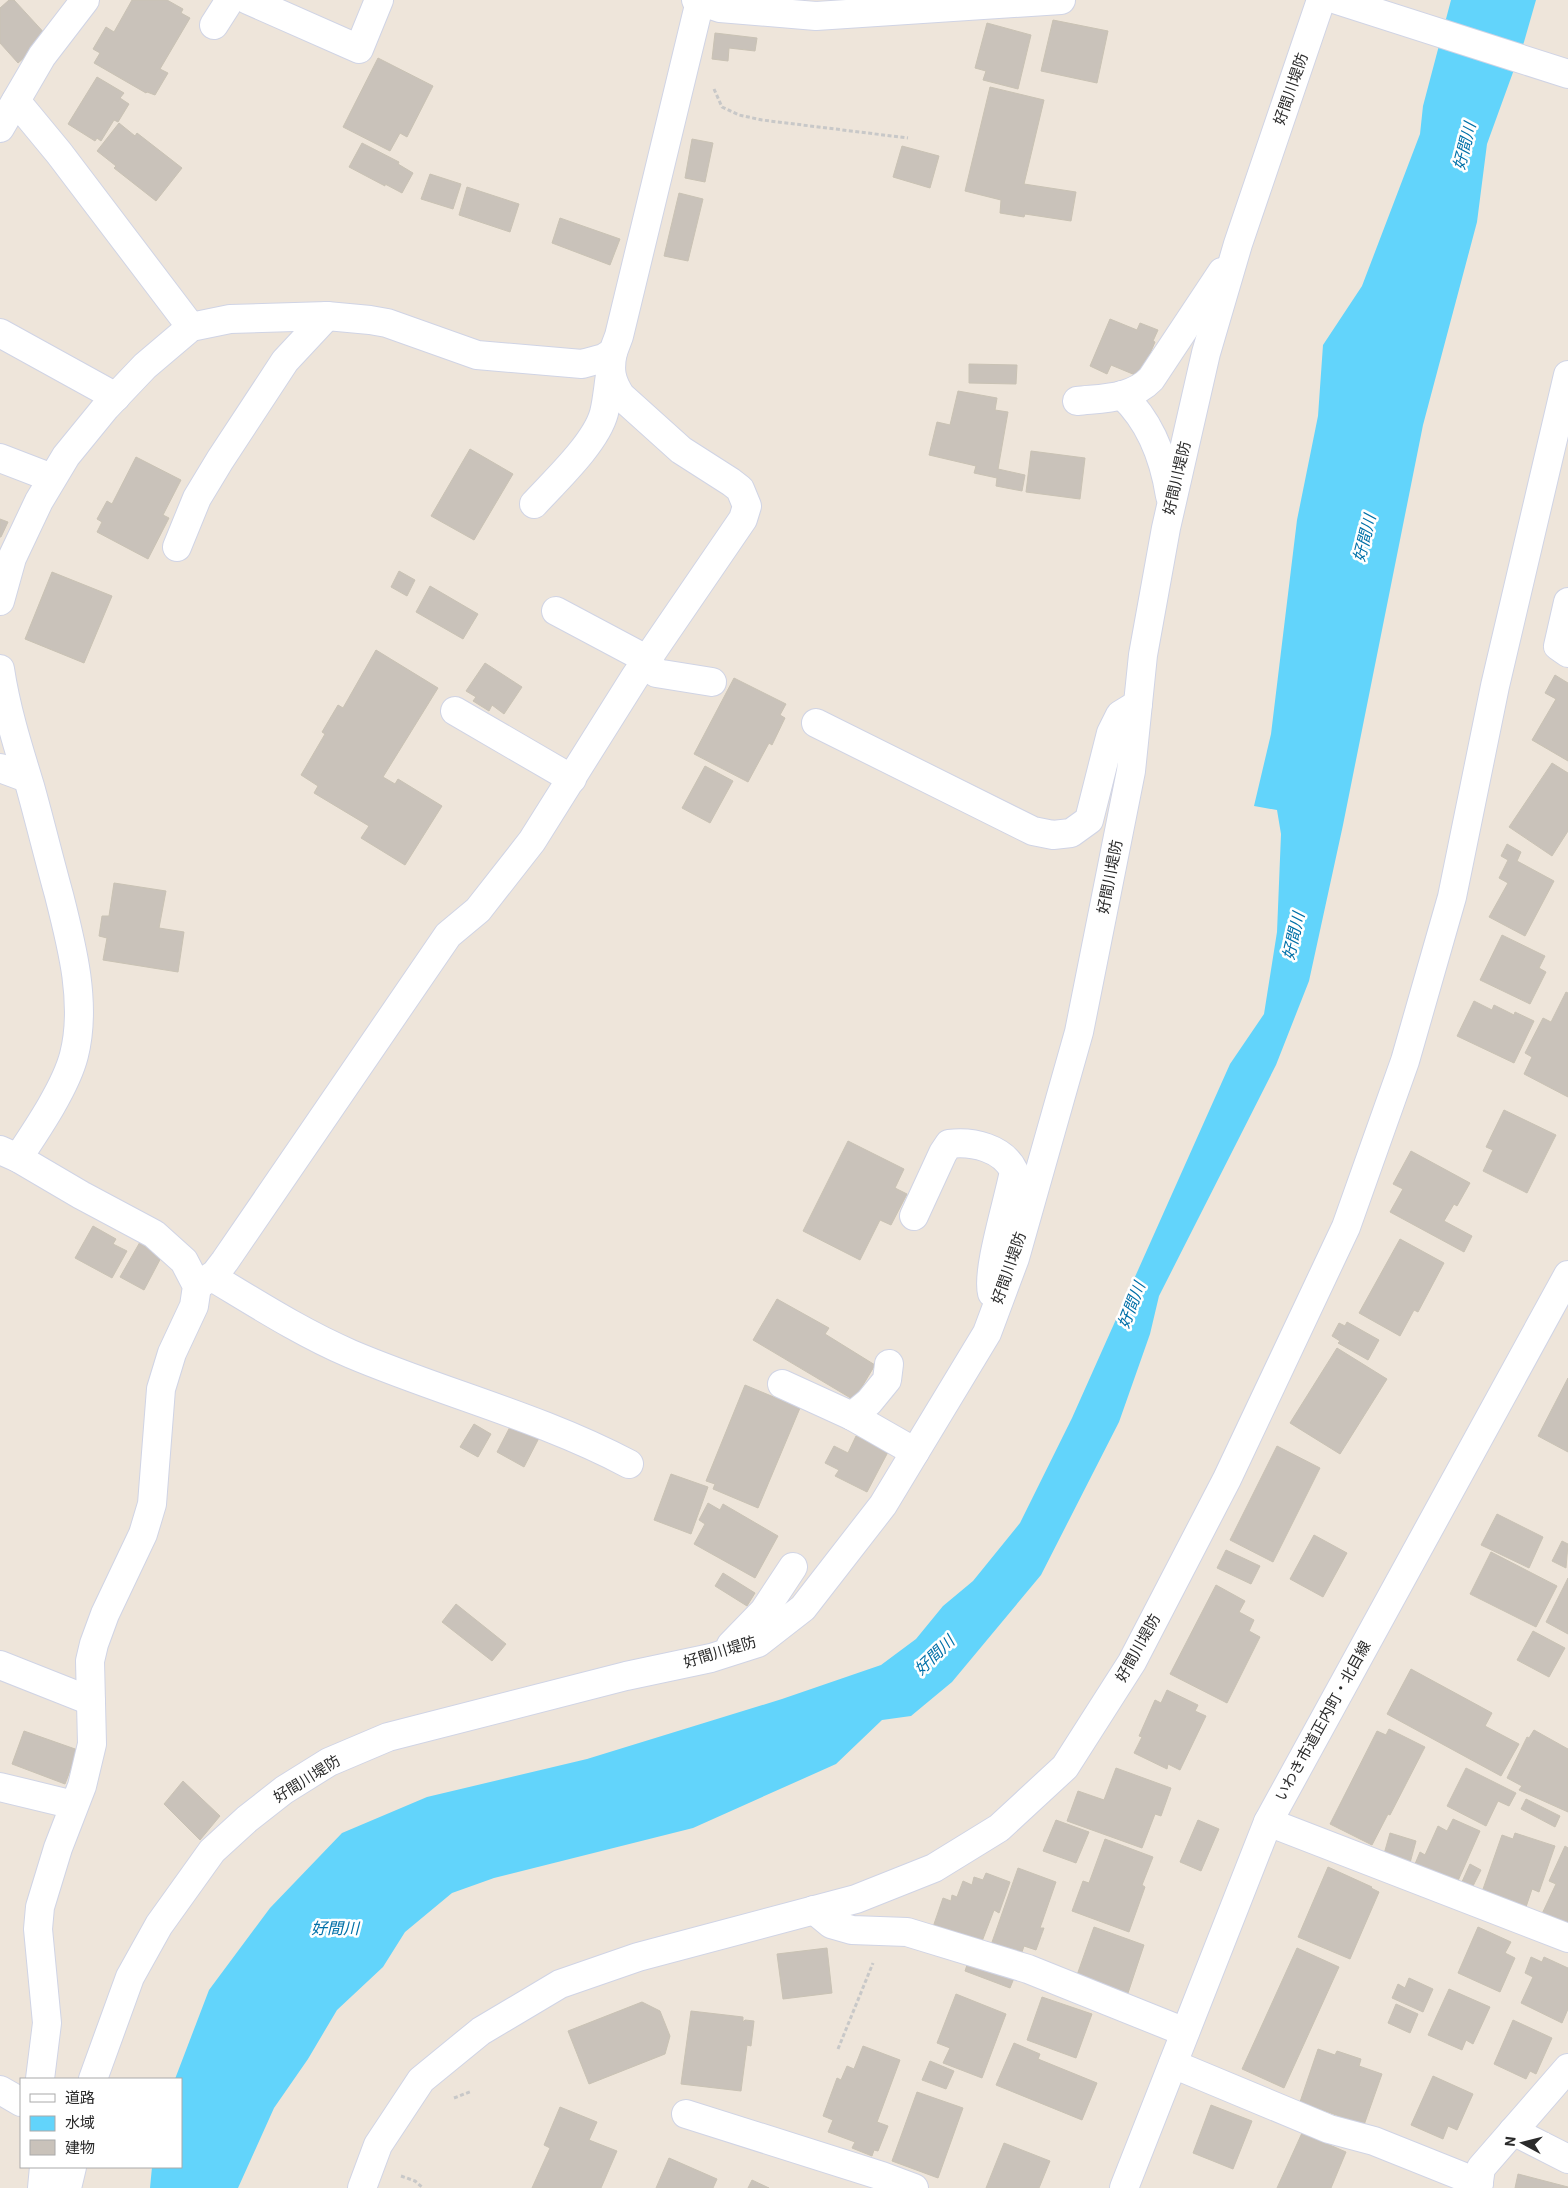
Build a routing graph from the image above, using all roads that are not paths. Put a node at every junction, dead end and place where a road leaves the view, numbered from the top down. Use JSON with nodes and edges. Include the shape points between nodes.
{"nodes":[{"id":1,"x":85,"y":0,"type":"edge"},
{"id":2,"x":230,"y":0,"type":"edge"},
{"id":3,"x":248,"y":0,"type":"edge"},
{"id":4,"x":379,"y":0,"type":"edge"},
{"id":5,"x":1060,"y":0,"type":"edge"},
{"id":6,"x":1321,"y":0,"type":"edge"},
{"id":7,"x":1337,"y":0,"type":"edge"},
{"id":8,"x":698,"y":1,"type":"edge"},
{"id":9,"x":911,"y":5,"type":"edge"},
{"id":10,"x":214,"y":25,"type":"dead end"},
{"id":11,"x":1568,"y":74,"type":"edge"},
{"id":12,"x":16,"y":101,"type":"junction"},
{"id":13,"x":0,"y":128,"type":"edge"},
{"id":14,"x":1233,"y":260,"type":"junction"},
{"id":15,"x":327,"y":316,"type":"junction"},
{"id":16,"x":191,"y":328,"type":"junction"},
{"id":17,"x":0,"y":333,"type":"edge"},
{"id":18,"x":612,"y":363,"type":"junction"},
{"id":19,"x":1568,"y":375,"type":"edge"},
{"id":20,"x":1122,"y":395,"type":"junction"},
{"id":21,"x":116,"y":397,"type":"junction"},
{"id":22,"x":1077,"y":401,"type":"dead end"},
{"id":23,"x":0,"y":458,"type":"edge"},
{"id":24,"x":52,"y":478,"type":"junction"},
{"id":25,"x":534,"y":504,"type":"dead end"},
{"id":26,"x":1171,"y":505,"type":"junction"},
{"id":27,"x":177,"y":548,"type":"dead end"},
{"id":28,"x":0,"y":596,"type":"edge"},
{"id":29,"x":1568,"y":602,"type":"edge"},
{"id":30,"x":556,"y":611,"type":"dead end"},
{"id":31,"x":1568,"y":653,"type":"edge"},
{"id":32,"x":648,"y":660,"type":"junction"},
{"id":33,"x":0,"y":669,"type":"edge"},
{"id":34,"x":712,"y":682,"type":"dead end"},
{"id":35,"x":1138,"y":704,"type":"junction"},
{"id":36,"x":455,"y":711,"type":"dead end"},
{"id":37,"x":816,"y":723,"type":"dead end"},
{"id":38,"x":0,"y":768,"type":"edge"},
{"id":39,"x":27,"y":778,"type":"junction"},
{"id":40,"x":572,"y":779,"type":"junction"},
{"id":41,"x":9,"y":1154,"type":"edge"},
{"id":42,"x":914,"y":1216,"type":"dead end"},
{"id":43,"x":1568,"y":1275,"type":"edge"},
{"id":44,"x":204,"y":1282,"type":"junction"},
{"id":45,"x":996,"y":1307,"type":"junction"},
{"id":46,"x":889,"y":1364,"type":"dead end"},
{"id":47,"x":782,"y":1384,"type":"dead end"},
{"id":48,"x":852,"y":1416,"type":"junction"},
{"id":49,"x":915,"y":1452,"type":"junction"},
{"id":50,"x":629,"y":1464,"type":"dead end"},
{"id":51,"x":793,"y":1567,"type":"dead end"},
{"id":52,"x":719,"y":1656,"type":"junction"},
{"id":53,"x":0,"y":1665,"type":"edge"},
{"id":54,"x":91,"y":1701,"type":"junction"},
{"id":55,"x":0,"y":1787,"type":"edge"},
{"id":56,"x":74,"y":1805,"type":"junction"},
{"id":57,"x":1268,"y":1822,"type":"junction"},
{"id":58,"x":814,"y":1910,"type":"junction"},
{"id":59,"x":1568,"y":1938,"type":"edge"},
{"id":60,"x":1185,"y":2032,"type":"junction"},
{"id":61,"x":1173,"y":2064,"type":"junction"},
{"id":62,"x":1568,"y":2068,"type":"edge"},
{"id":63,"x":40,"y":2078,"type":"edge"},
{"id":64,"x":93,"y":2078,"type":"edge"},
{"id":65,"x":0,"y":2090,"type":"edge"},
{"id":66,"x":20,"y":2101,"type":"edge"},
{"id":67,"x":686,"y":2114,"type":"dead end"},
{"id":68,"x":1513,"y":2131,"type":"junction"},
{"id":69,"x":1568,"y":2159,"type":"edge"},
{"id":70,"x":44,"y":2168,"type":"edge"},
{"id":71,"x":72,"y":2168,"type":"edge"},
{"id":72,"x":1479,"y":2186,"type":"edge"},
{"id":73,"x":42,"y":2188,"type":"edge"},
{"id":74,"x":67,"y":2188,"type":"edge"},
{"id":75,"x":362,"y":2188,"type":"edge"},
{"id":76,"x":914,"y":2188,"type":"edge"},
{"id":77,"x":1124,"y":2188,"type":"edge"}],
"edges":[{"from":1,"to":12,"type":"street","via":[[42,56]]},
{"from":2,"to":10,"type":"street"},
{"from":3,"to":4,"type":"street","via":[[359,49]]},
{"from":5,"to":9,"type":"street"},
{"from":6,"to":14,"type":"street","name":"好間川堤防"},
{"from":7,"to":11,"type":"street"},
{"from":8,"to":9,"type":"street","via":[[720,8],[816,16]]},
{"from":8,"to":18,"type":"street"},
{"from":12,"to":13,"type":"street"},
{"from":12,"to":16,"type":"street"},
{"from":14,"to":20,"type":"street","via":[[1216,279],[1152,379],[1131,394]]},
{"from":14,"to":26,"type":"street","name":"好間川堤防","via":[[1206,353]]},
{"from":15,"to":16,"type":"street","via":[[230,318]]},
{"from":15,"to":18,"type":"street","via":[[387,323],[464,352],[484,356],[582,364],[604,358]]},
{"from":15,"to":27,"type":"street","via":[[285,361],[225,452],[197,498]]},
{"from":16,"to":21,"type":"street","via":[[146,366]]},
{"from":17,"to":21,"type":"street"},
{"from":18,"to":25,"type":"street","via":[[604,415],[571,464]]},
{"from":18,"to":32,"type":"street","via":[[614,385],[621,396],[681,450],[731,482],[743,495],[747,506],[739,527]]},
{"from":19,"to":58,"type":"street","name":"好間川堤防","via":[[1495,686],[1452,897],[1405,1061],[1346,1227],[1227,1478],[1132,1662],[1065,1767],[1000,1828],[934,1868],[856,1898]]},
{"from":20,"to":22,"type":"street"},
{"from":20,"to":26,"type":"street","via":[[1150,430],[1166,472]]},
{"from":21,"to":24,"type":"street","via":[[66,456]]},
{"from":23,"to":24,"type":"street"},
{"from":24,"to":28,"type":"street","via":[[12,558]]},
{"from":26,"to":35,"type":"street","name":"好間川堤防","via":[[1143,655]]},
{"from":29,"to":31,"type":"street","via":[[1558,646]]},
{"from":30,"to":32,"type":"street"},
{"from":32,"to":34,"type":"street","via":[[656,673]]},
{"from":32,"to":40,"type":"street"},
{"from":33,"to":39,"type":"street","via":[[5,703]]},
{"from":35,"to":37,"type":"street","via":[[1120,714],[1110,733],[1089,820],[1071,833],[1052,835],[1033,831]]},
{"from":35,"to":45,"type":"street","name":"好間川堤防","via":[[1131,771],[1079,1032],[1015,1258]]},
{"from":36,"to":40,"type":"street"},
{"from":38,"to":39,"type":"street"},
{"from":39,"to":41,"type":"street","via":[[68,930],[76,979],[79,1031],[73,1058],[42,1122]]},
{"from":40,"to":44,"type":"street","via":[[505,877],[478,910],[448,935],[225,1261]]},
{"from":41,"to":44,"type":"street","via":[[154,1234]]},
{"from":42,"to":45,"type":"street","via":[[949,1144],[964,1142],[1000,1153],[1009,1162],[1014,1172],[993,1263],[991,1288]]},
{"from":43,"to":57,"type":"street","name":"いわき市道正内町・北目線"},
{"from":44,"to":50,"type":"street","via":[[343,1350],[570,1436]]},
{"from":44,"to":54,"type":"street","via":[[172,1353],[161,1389],[152,1504],[143,1534],[94,1644],[90,1661]]},
{"from":45,"to":49,"type":"street","name":"好間川堤防","via":[[987,1333]]},
{"from":46,"to":48,"type":"street","via":[[887,1380]]},
{"from":47,"to":48,"type":"street"},
{"from":48,"to":49,"type":"street"},
{"from":49,"to":52,"type":"street","name":"好間川堤防","via":[[883,1505],[803,1608],[758,1643]]},
{"from":51,"to":52,"type":"street","via":[[764,1611]]},
{"from":52,"to":64,"type":"street","name":"好間川堤防","via":[[626,1676],[388,1737],[329,1762],[284,1790],[212,1852],[159,1925],[130,1977]]},
{"from":53,"to":54,"type":"street"},
{"from":54,"to":56,"type":"street","via":[[92,1744]]},
{"from":55,"to":56,"type":"street"},
{"from":56,"to":63,"type":"street","via":[[40,1907],[38,1929],[47,2023]]},
{"from":57,"to":59,"type":"street"},
{"from":57,"to":60,"type":"street","name":"いわき市道正内町・北目線"},
{"from":58,"to":60,"type":"street","via":[[831,1924],[852,1930],[907,1932],[1028,1969]]},
{"from":58,"to":75,"type":"street","name":"好間川堤防","via":[[638,1956],[560,1984],[481,2031],[421,2080],[378,2145]]},
{"from":60,"to":61,"type":"street","name":"いわき市道正内町・北目線"},
{"from":61,"to":72,"type":"street","via":[[1329,2130],[1374,2141]]},
{"from":61,"to":77,"type":"street","name":"いわき市道正内町・北目線"},
{"from":62,"to":68,"type":"street"},
{"from":65,"to":66,"type":"street"},
{"from":67,"to":76,"type":"street"},
{"from":68,"to":69,"type":"street"},
{"from":68,"to":72,"type":"street","via":[[1481,2168]]},
{"from":70,"to":73,"type":"street"},
{"from":71,"to":74,"type":"street"}]}
